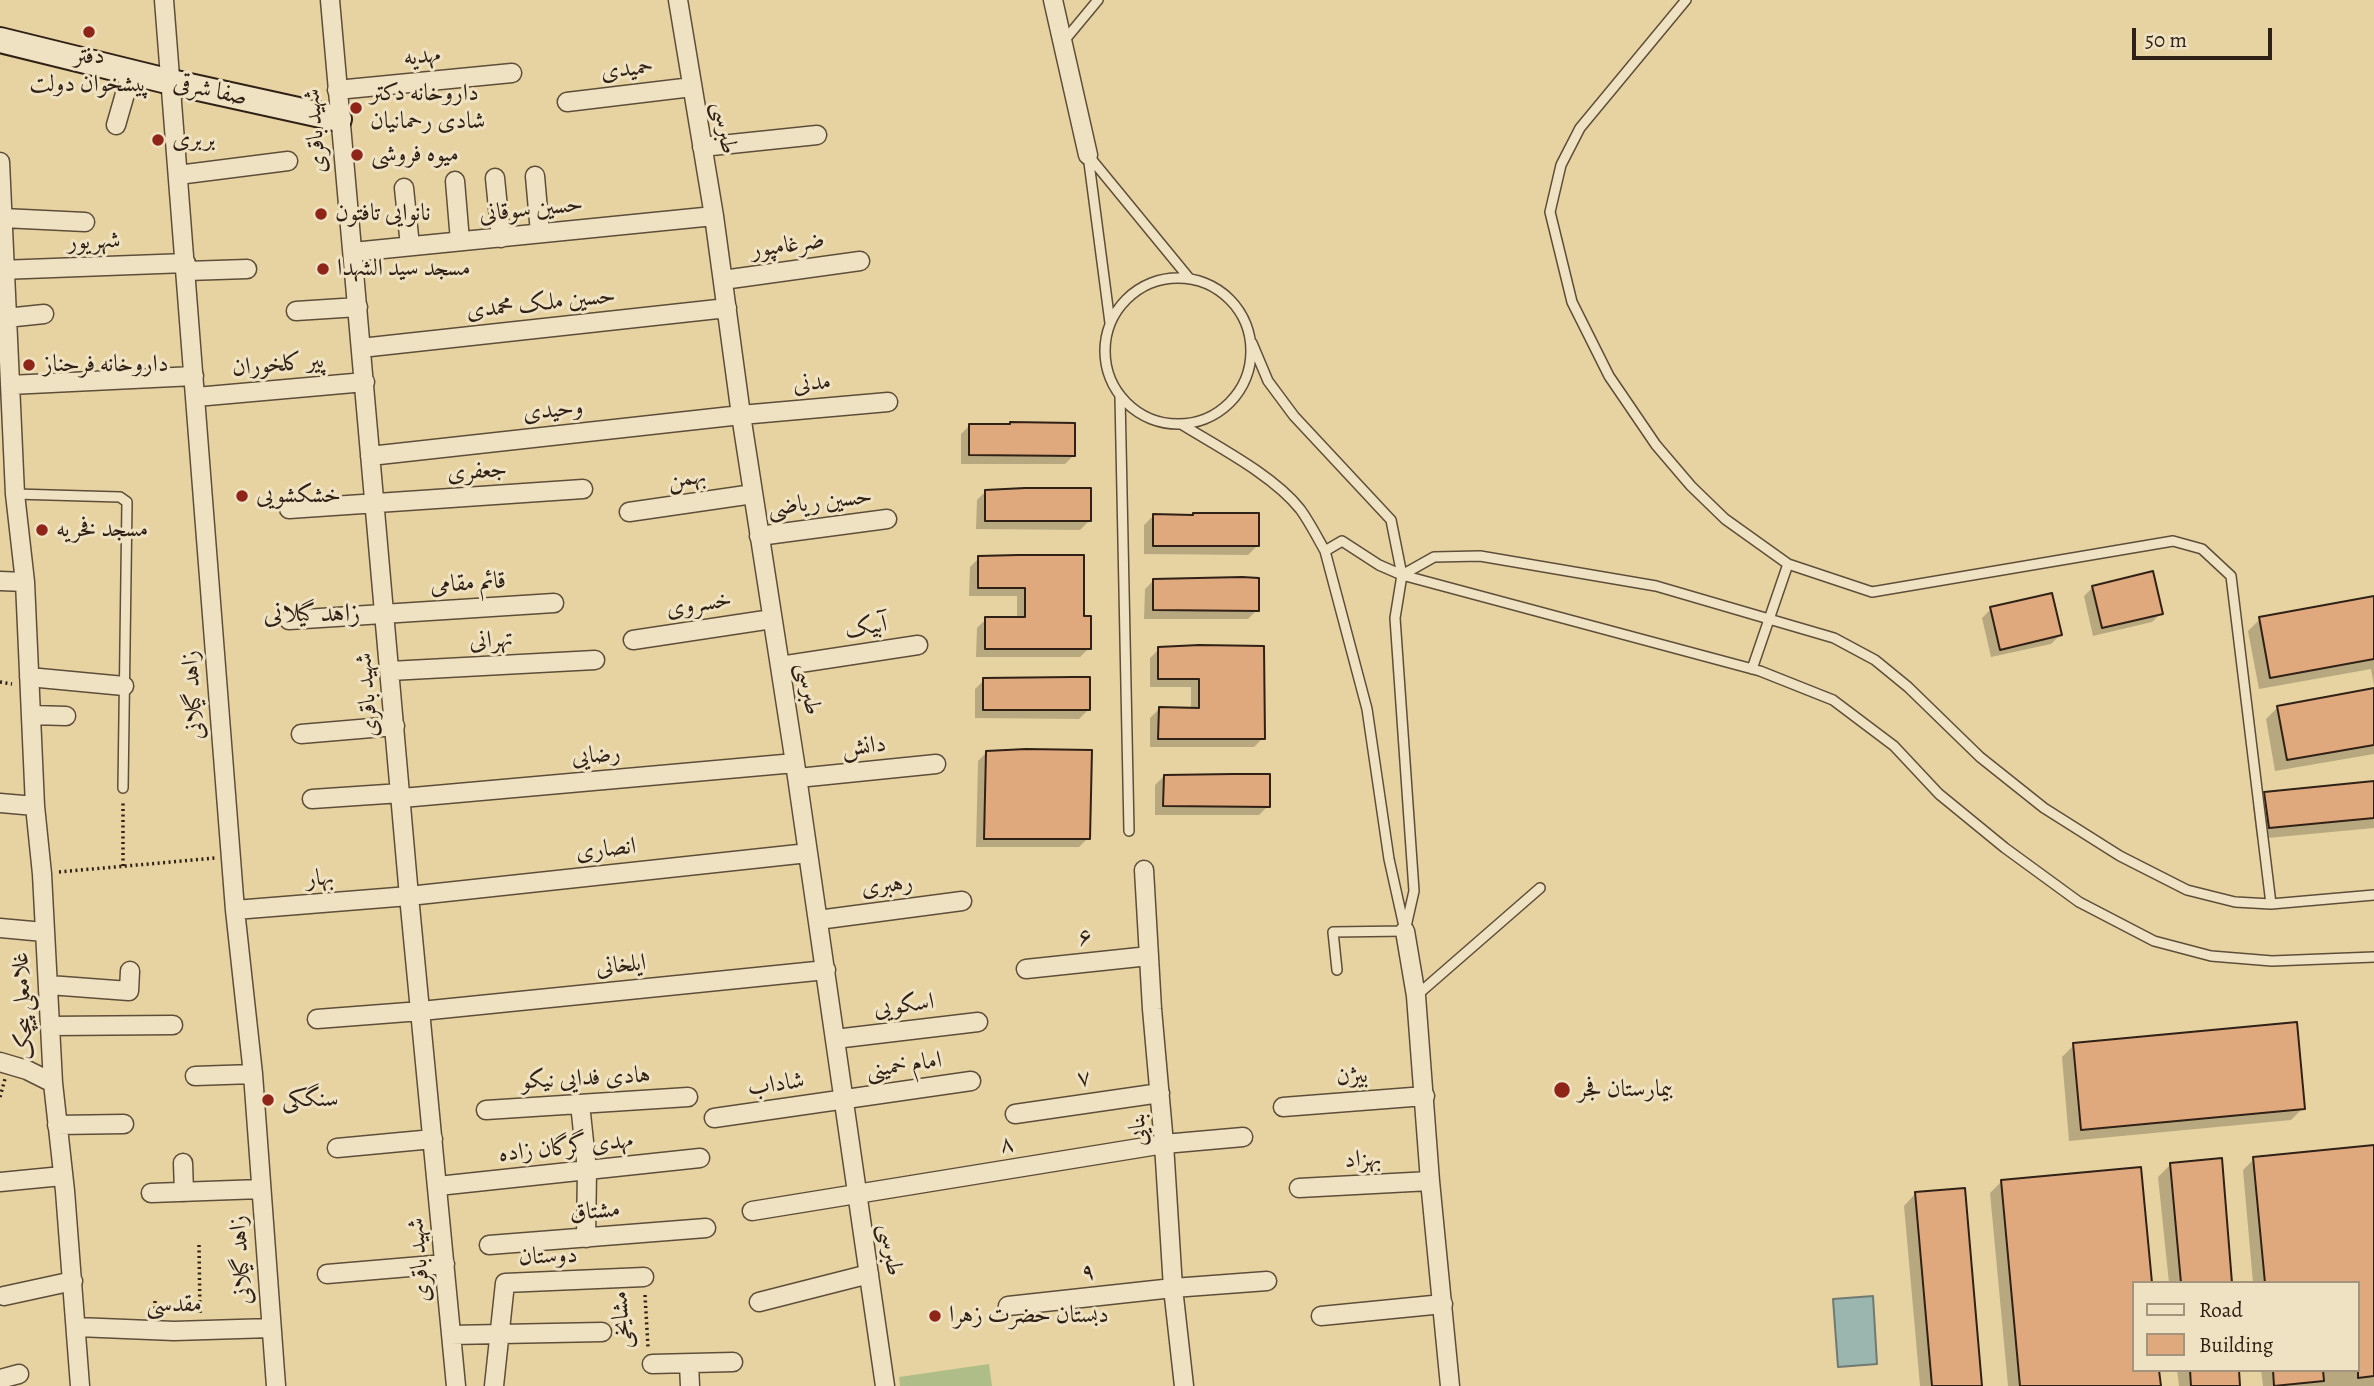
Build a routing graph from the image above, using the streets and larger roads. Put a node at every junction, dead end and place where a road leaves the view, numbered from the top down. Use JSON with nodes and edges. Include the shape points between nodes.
{"nodes":[{"id":1,"x":164,"y":0,"type":"edge"},
{"id":2,"x":330,"y":0,"type":"edge"},
{"id":3,"x":678,"y":0,"type":"edge"},
{"id":4,"x":1053,"y":0,"type":"edge"},
{"id":5,"x":0,"y":40,"type":"edge"},
{"id":6,"x":131,"y":73,"type":"junction"},
{"id":7,"x":512,"y":73,"type":"dead end"},
{"id":8,"x":171,"y":82,"type":"junction"},
{"id":9,"x":692,"y":87,"type":"junction"},
{"id":10,"x":337,"y":90,"type":"junction"},
{"id":11,"x":567,"y":102,"type":"dead end"},
{"id":12,"x":339,"y":119,"type":"junction"},
{"id":13,"x":116,"y":125,"type":"dead end"},
{"id":14,"x":817,"y":135,"type":"dead end"},
{"id":15,"x":702,"y":147,"type":"junction"},
{"id":16,"x":1088,"y":155,"type":"road end"},
{"id":17,"x":288,"y":161,"type":"dead end"},
{"id":18,"x":0,"y":162,"type":"edge"},
{"id":19,"x":178,"y":175,"type":"junction"},
{"id":20,"x":535,"y":176,"type":"dead end"},
{"id":21,"x":495,"y":178,"type":"dead end"},
{"id":22,"x":455,"y":181,"type":"dead end"},
{"id":23,"x":404,"y":188,"type":"dead end"},
{"id":24,"x":714,"y":216,"type":"junction"},
{"id":25,"x":3,"y":218,"type":"junction"},
{"id":26,"x":85,"y":222,"type":"dead end"},
{"id":27,"x":540,"y":233,"type":"junction"},
{"id":28,"x":501,"y":237,"type":"junction"},
{"id":29,"x":460,"y":241,"type":"junction"},
{"id":30,"x":410,"y":246,"type":"junction"},
{"id":31,"x":353,"y":252,"type":"junction"},
{"id":32,"x":860,"y":261,"type":"dead end"},
{"id":33,"x":186,"y":267,"type":"junction"},
{"id":34,"x":247,"y":269,"type":"dead end"},
{"id":35,"x":2,"y":270,"type":"edge"},
{"id":36,"x":723,"y":279,"type":"junction"},
{"id":37,"x":358,"y":307,"type":"junction"},
{"id":38,"x":727,"y":307,"type":"junction"},
{"id":39,"x":296,"y":311,"type":"dead end"},
{"id":40,"x":44,"y":314,"type":"dead end"},
{"id":41,"x":6,"y":318,"type":"junction"},
{"id":42,"x":361,"y":348,"type":"junction"},
{"id":43,"x":194,"y":376,"type":"junction"},
{"id":44,"x":365,"y":382,"type":"junction"},
{"id":45,"x":10,"y":385,"type":"junction"},
{"id":46,"x":196,"y":397,"type":"junction"},
{"id":47,"x":888,"y":402,"type":"dead end"},
{"id":48,"x":5,"y":406,"type":"edge"},
{"id":49,"x":741,"y":415,"type":"junction"},
{"id":50,"x":370,"y":456,"type":"junction"},
{"id":51,"x":583,"y":489,"type":"dead end"},
{"id":52,"x":753,"y":494,"type":"junction"},
{"id":53,"x":375,"y":504,"type":"junction"},
{"id":54,"x":289,"y":509,"type":"dead end"},
{"id":55,"x":629,"y":512,"type":"dead end"},
{"id":56,"x":887,"y":519,"type":"dead end"},
{"id":57,"x":759,"y":536,"type":"junction"},
{"id":58,"x":0,"y":581,"type":"edge"},
{"id":59,"x":24,"y":582,"type":"junction"},
{"id":60,"x":554,"y":603,"type":"dead end"},
{"id":61,"x":385,"y":615,"type":"junction"},
{"id":62,"x":772,"y":619,"type":"junction"},
{"id":63,"x":289,"y":620,"type":"dead end"},
{"id":64,"x":633,"y":640,"type":"dead end"},
{"id":65,"x":918,"y":645,"type":"dead end"},
{"id":66,"x":595,"y":660,"type":"dead end"},
{"id":67,"x":780,"y":666,"type":"junction"},
{"id":68,"x":390,"y":671,"type":"junction"},
{"id":69,"x":29,"y":677,"type":"junction"},
{"id":70,"x":124,"y":686,"type":"road end"},
{"id":71,"x":32,"y":715,"type":"junction"},
{"id":72,"x":66,"y":716,"type":"dead end"},
{"id":73,"x":395,"y":726,"type":"junction"},
{"id":74,"x":301,"y":734,"type":"dead end"},
{"id":75,"x":936,"y":764,"type":"dead end"},
{"id":76,"x":797,"y":770,"type":"junction"},
{"id":77,"x":401,"y":796,"type":"junction"},
{"id":78,"x":312,"y":799,"type":"dead end"},
{"id":79,"x":0,"y":803,"type":"edge"},
{"id":80,"x":35,"y":806,"type":"junction"},
{"id":81,"x":808,"y":853,"type":"junction"},
{"id":82,"x":1144,"y":870,"type":"dead end"},
{"id":83,"x":409,"y":896,"type":"junction"},
{"id":84,"x":962,"y":901,"type":"dead end"},
{"id":85,"x":235,"y":910,"type":"junction"},
{"id":86,"x":818,"y":920,"type":"junction"},
{"id":87,"x":0,"y":928,"type":"edge"},
{"id":88,"x":1405,"y":931,"type":"road end"},
{"id":89,"x":44,"y":932,"type":"junction"},
{"id":90,"x":1149,"y":956,"type":"junction"},
{"id":91,"x":1026,"y":969,"type":"dead end"},
{"id":92,"x":826,"y":970,"type":"junction"},
{"id":93,"x":130,"y":971,"type":"dead end"},
{"id":94,"x":49,"y":985,"type":"junction"},
{"id":95,"x":421,"y":1011,"type":"junction"},
{"id":96,"x":317,"y":1019,"type":"dead end"},
{"id":97,"x":978,"y":1021,"type":"dead end"},
{"id":98,"x":173,"y":1025,"type":"dead end"},
{"id":99,"x":51,"y":1026,"type":"junction"},
{"id":100,"x":835,"y":1039,"type":"junction"},
{"id":101,"x":0,"y":1062,"type":"edge"},
{"id":102,"x":253,"y":1074,"type":"junction"},
{"id":103,"x":195,"y":1076,"type":"dead end"},
{"id":104,"x":971,"y":1081,"type":"dead end"},
{"id":105,"x":53,"y":1083,"type":"junction"},
{"id":106,"x":1160,"y":1093,"type":"junction"},
{"id":107,"x":1425,"y":1096,"type":"junction"},
{"id":108,"x":688,"y":1097,"type":"dead end"},
{"id":109,"x":844,"y":1100,"type":"junction"},
{"id":110,"x":580,"y":1104,"type":"junction"},
{"id":111,"x":1283,"y":1107,"type":"dead end"},
{"id":112,"x":486,"y":1110,"type":"dead end"},
{"id":113,"x":1015,"y":1114,"type":"dead end"},
{"id":114,"x":714,"y":1118,"type":"dead end"},
{"id":115,"x":124,"y":1124,"type":"dead end"},
{"id":116,"x":57,"y":1125,"type":"junction"},
{"id":117,"x":1243,"y":1137,"type":"dead end"},
{"id":118,"x":433,"y":1139,"type":"junction"},
{"id":119,"x":1164,"y":1144,"type":"junction"},
{"id":120,"x":337,"y":1148,"type":"dead end"},
{"id":121,"x":700,"y":1158,"type":"dead end"},
{"id":122,"x":183,"y":1163,"type":"dead end"},
{"id":123,"x":587,"y":1170,"type":"junction"},
{"id":124,"x":62,"y":1176,"type":"junction"},
{"id":125,"x":1430,"y":1181,"type":"junction"},
{"id":126,"x":0,"y":1182,"type":"edge"},
{"id":127,"x":438,"y":1186,"type":"junction"},
{"id":128,"x":1299,"y":1188,"type":"dead end"},
{"id":129,"x":261,"y":1189,"type":"junction"},
{"id":130,"x":184,"y":1192,"type":"junction"},
{"id":131,"x":151,"y":1193,"type":"dead end"},
{"id":132,"x":858,"y":1195,"type":"junction"},
{"id":133,"x":752,"y":1211,"type":"dead end"},
{"id":134,"x":706,"y":1228,"type":"dead end"},
{"id":135,"x":586,"y":1238,"type":"junction"},
{"id":136,"x":489,"y":1245,"type":"dead end"},
{"id":137,"x":445,"y":1264,"type":"junction"},
{"id":138,"x":327,"y":1274,"type":"dead end"},
{"id":139,"x":869,"y":1274,"type":"junction"},
{"id":140,"x":644,"y":1277,"type":"road end"},
{"id":141,"x":73,"y":1281,"type":"junction"},
{"id":142,"x":1267,"y":1281,"type":"dead end"},
{"id":143,"x":1173,"y":1288,"type":"junction"},
{"id":144,"x":4,"y":1296,"type":"dead end"},
{"id":145,"x":759,"y":1302,"type":"dead end"},
{"id":146,"x":1443,"y":1304,"type":"junction"},
{"id":147,"x":1008,"y":1306,"type":"dead end"},
{"id":148,"x":1321,"y":1316,"type":"dead end"},
{"id":149,"x":77,"y":1327,"type":"junction"},
{"id":150,"x":271,"y":1328,"type":"junction"},
{"id":151,"x":602,"y":1332,"type":"dead end"},
{"id":152,"x":500,"y":1333,"type":"junction"},
{"id":153,"x":451,"y":1335,"type":"junction"},
{"id":154,"x":733,"y":1362,"type":"dead end"},
{"id":155,"x":652,"y":1364,"type":"road end"},
{"id":156,"x":689,"y":1364,"type":"junction"},
{"id":157,"x":19,"y":1374,"type":"dead end"},
{"id":158,"x":0,"y":1379,"type":"edge"},
{"id":159,"x":80,"y":1386,"type":"edge"},
{"id":160,"x":276,"y":1386,"type":"edge"},
{"id":161,"x":456,"y":1386,"type":"edge"},
{"id":162,"x":494,"y":1386,"type":"edge"},
{"id":163,"x":690,"y":1386,"type":"edge"},
{"id":164,"x":885,"y":1386,"type":"edge"},
{"id":165,"x":1184,"y":1386,"type":"edge"},
{"id":166,"x":1450,"y":1386,"type":"edge"}],
"edges":[{"from":1,"to":8,"type":"street","name":"زاهد گیلانی"},
{"from":2,"to":10,"type":"street","name":"شهید باقری"},
{"from":3,"to":9,"type":"street","name":"طبرسی"},
{"from":4,"to":16,"type":"street"},
{"from":5,"to":6,"type":"main road","name":"صفا شرقی"},
{"from":6,"to":8,"type":"main road","name":"صفا شرقی"},
{"from":6,"to":13,"type":"street"},
{"from":7,"to":10,"type":"street","name":"مهدیه"},
{"from":8,"to":12,"type":"main road","name":"صفا شرقی"},
{"from":8,"to":19,"type":"street","name":"زاهد گیلانی"},
{"from":9,"to":11,"type":"street","name":"حمیدی"},
{"from":9,"to":15,"type":"street","name":"طبرسی"},
{"from":10,"to":12,"type":"street","name":"شهید باقری"},
{"from":12,"to":31,"type":"street","name":"شهید باقری"},
{"from":14,"to":15,"type":"street"},
{"from":15,"to":24,"type":"street","name":"طبرسی"},
{"from":17,"to":19,"type":"street"},
{"from":18,"to":25,"type":"street","name":"غلامعلی پیچک"},
{"from":19,"to":33,"type":"street","name":"زاهد گیلانی"},
{"from":20,"to":27,"type":"street"},
{"from":21,"to":28,"type":"street"},
{"from":22,"to":29,"type":"street"},
{"from":23,"to":30,"type":"street"},
{"from":24,"to":27,"type":"street","name":"حسین سوقانی"},
{"from":24,"to":36,"type":"street","name":"طبرسی"},
{"from":25,"to":26,"type":"street"},
{"from":25,"to":35,"type":"street","name":"غلامعلی پیچک"},
{"from":27,"to":28,"type":"street","name":"حسین سوقانی"},
{"from":28,"to":29,"type":"street","name":"حسین سوقانی"},
{"from":29,"to":30,"type":"street","name":"حسین سوقانی"},
{"from":30,"to":31,"type":"street","name":"حسین سوقانی"},
{"from":31,"to":37,"type":"street","name":"شهید باقری"},
{"from":32,"to":36,"type":"street","name":"ضرغامپور"},
{"from":33,"to":34,"type":"street","name":"شهریور"},
{"from":33,"to":35,"type":"street","name":"شهریور"},
{"from":33,"to":43,"type":"street","name":"زاهد گیلانی"},
{"from":35,"to":41,"type":"street","name":"غلامعلی پیچک"},
{"from":36,"to":38,"type":"street","name":"طبرسی"},
{"from":37,"to":39,"type":"street"},
{"from":37,"to":42,"type":"street","name":"شهید باقری"},
{"from":38,"to":42,"type":"street","name":"حسین ملک محمدی"},
{"from":38,"to":49,"type":"street","name":"طبرسی"},
{"from":40,"to":41,"type":"street"},
{"from":41,"to":45,"type":"street","name":"غلامعلی پیچک"},
{"from":42,"to":44,"type":"street","name":"شهید باقری"},
{"from":43,"to":45,"type":"street"},
{"from":43,"to":46,"type":"street","name":"زاهد گیلانی"},
{"from":44,"to":46,"type":"street","name":"پیر کلخوران"},
{"from":44,"to":50,"type":"street","name":"شهید باقری"},
{"from":45,"to":48,"type":"street","name":"غلامعلی پیچک"},
{"from":46,"to":85,"type":"street","name":"زاهد گیلانی"},
{"from":47,"to":49,"type":"street","name":"مدنی"},
{"from":48,"to":59,"type":"street","name":"غلامعلی پیچک"},
{"from":49,"to":50,"type":"street","name":"وحیدی"},
{"from":49,"to":52,"type":"street","name":"طبرسی"},
{"from":50,"to":53,"type":"street","name":"شهید باقری"},
{"from":51,"to":53,"type":"street","name":"جعفری"},
{"from":52,"to":55,"type":"street","name":"بهمن"},
{"from":52,"to":57,"type":"street","name":"طبرسی"},
{"from":53,"to":54,"type":"street","name":"جعفری"},
{"from":53,"to":61,"type":"street","name":"شهید باقری"},
{"from":56,"to":57,"type":"street","name":"حسین ریاضی"},
{"from":57,"to":62,"type":"street","name":"طبرسی"},
{"from":58,"to":59,"type":"street"},
{"from":59,"to":69,"type":"street","name":"غلامعلی پیچک"},
{"from":60,"to":61,"type":"street","name":"قائم مقامی"},
{"from":61,"to":63,"type":"street","name":"قائم مقامی"},
{"from":61,"to":68,"type":"street","name":"شهید باقری"},
{"from":62,"to":64,"type":"street","name":"خسروی"},
{"from":62,"to":67,"type":"street","name":"طبرسی"},
{"from":65,"to":67,"type":"street","name":"آبیک"},
{"from":66,"to":68,"type":"street","name":"تهرانی"},
{"from":67,"to":76,"type":"street","name":"طبرسی"},
{"from":68,"to":73,"type":"street","name":"شهید باقری"},
{"from":69,"to":70,"type":"street"},
{"from":69,"to":71,"type":"street","name":"غلامعلی پیچک"},
{"from":71,"to":72,"type":"street"},
{"from":71,"to":80,"type":"street","name":"غلامعلی پیچک"},
{"from":73,"to":74,"type":"street"},
{"from":73,"to":77,"type":"street","name":"شهید باقری"},
{"from":75,"to":76,"type":"street","name":"دانش"},
{"from":76,"to":77,"type":"street","name":"رضایی"},
{"from":76,"to":81,"type":"street","name":"طبرسی"},
{"from":77,"to":78,"type":"street","name":"رضایی"},
{"from":77,"to":83,"type":"street","name":"شهید باقری"},
{"from":79,"to":80,"type":"street"},
{"from":80,"to":89,"type":"street","name":"غلامعلی پیچک"},
{"from":81,"to":83,"type":"street","name":"انصاری"},
{"from":81,"to":86,"type":"street","name":"طبرسی"},
{"from":82,"to":90,"type":"street","name":"بنایی"},
{"from":83,"to":85,"type":"street","name":"بهار"},
{"from":83,"to":95,"type":"street","name":"شهید باقری"},
{"from":84,"to":86,"type":"street","name":"رهبری"},
{"from":85,"to":102,"type":"street","name":"زاهد گیلانی"},
{"from":86,"to":92,"type":"street","name":"طبرسی"},
{"from":87,"to":89,"type":"street"},
{"from":88,"to":107,"type":"street"},
{"from":89,"to":94,"type":"street","name":"غلامعلی پیچک"},
{"from":90,"to":91,"type":"street","name":"۶"},
{"from":90,"to":106,"type":"street","name":"بنایی"},
{"from":92,"to":95,"type":"street","name":"ایلخانی"},
{"from":92,"to":100,"type":"street","name":"طبرسی"},
{"from":93,"to":94,"type":"street","via":[[129,991]]},
{"from":94,"to":99,"type":"street","name":"غلامعلی پیچک"},
{"from":95,"to":96,"type":"street","name":"ایلخانی"},
{"from":95,"to":118,"type":"street","name":"شهید باقری"},
{"from":97,"to":100,"type":"street","name":"اسکویی"},
{"from":98,"to":99,"type":"street"},
{"from":99,"to":105,"type":"street","name":"غلامعلی پیچک"},
{"from":100,"to":109,"type":"street","name":"طبرسی"},
{"from":101,"to":105,"type":"street"},
{"from":102,"to":103,"type":"street"},
{"from":102,"to":129,"type":"street","name":"زاهد گیلانی"},
{"from":104,"to":109,"type":"street","name":"امام خمینی"},
{"from":105,"to":116,"type":"street","name":"غلامعلی پیچک"},
{"from":106,"to":113,"type":"street","name":"۷"},
{"from":106,"to":119,"type":"street","name":"بنایی"},
{"from":107,"to":111,"type":"street","name":"بیژن"},
{"from":107,"to":125,"type":"street"},
{"from":108,"to":110,"type":"street","name":"هادی فدایی نیکو"},
{"from":109,"to":114,"type":"street","name":"شاداب"},
{"from":109,"to":132,"type":"street","name":"طبرسی"},
{"from":110,"to":112,"type":"street","name":"هادی فدایی نیکو"},
{"from":110,"to":123,"type":"street"},
{"from":115,"to":116,"type":"street"},
{"from":116,"to":124,"type":"street","name":"غلامعلی پیچک"},
{"from":117,"to":119,"type":"street","name":"۸"},
{"from":118,"to":120,"type":"street"},
{"from":118,"to":127,"type":"street","name":"شهید باقری"},
{"from":119,"to":132,"type":"street","name":"۸"},
{"from":119,"to":143,"type":"street","name":"بنایی"},
{"from":121,"to":123,"type":"street","name":"مهدی گرگان زاده"},
{"from":122,"to":130,"type":"street"},
{"from":123,"to":127,"type":"street","name":"مهدی گرگان زاده"},
{"from":123,"to":135,"type":"street"},
{"from":124,"to":126,"type":"street"},
{"from":124,"to":141,"type":"street","name":"غلامعلی پیچک"},
{"from":125,"to":128,"type":"street","name":"بهزاد"},
{"from":125,"to":146,"type":"street"},
{"from":127,"to":137,"type":"street","name":"شهید باقری"},
{"from":129,"to":130,"type":"street"},
{"from":129,"to":150,"type":"street","name":"زاهد گیلانی"},
{"from":130,"to":131,"type":"street"},
{"from":132,"to":133,"type":"street","name":"۸"},
{"from":132,"to":139,"type":"street","name":"طبرسی"},
{"from":134,"to":135,"type":"street","name":"مشتاق"},
{"from":135,"to":136,"type":"street","name":"مشتاق"},
{"from":137,"to":138,"type":"street"},
{"from":137,"to":153,"type":"street","name":"شهید باقری"},
{"from":139,"to":145,"type":"street"},
{"from":139,"to":164,"type":"street","name":"طبرسی"},
{"from":140,"to":152,"type":"street","name":"دوستان","via":[[505,1283]]},
{"from":141,"to":144,"type":"street"},
{"from":141,"to":149,"type":"street","name":"غلامعلی پیچک"},
{"from":142,"to":143,"type":"street","name":"۹"},
{"from":143,"to":147,"type":"street","name":"۹"},
{"from":143,"to":165,"type":"street","name":"بنایی"},
{"from":146,"to":148,"type":"street"},
{"from":146,"to":166,"type":"street"},
{"from":149,"to":150,"type":"street","name":"مقدسی"},
{"from":149,"to":159,"type":"street","name":"غلامعلی پیچک"},
{"from":150,"to":160,"type":"street","name":"زاهد گیلانی"},
{"from":151,"to":152,"type":"street"},
{"from":152,"to":153,"type":"street"},
{"from":152,"to":162,"type":"street","name":"دوستان"},
{"from":153,"to":161,"type":"street","name":"شهید باقری"},
{"from":154,"to":156,"type":"street","name":"مشایخی"},
{"from":155,"to":156,"type":"street","name":"مشایخی"},
{"from":156,"to":163,"type":"street"},
{"from":157,"to":158,"type":"street"}]}
